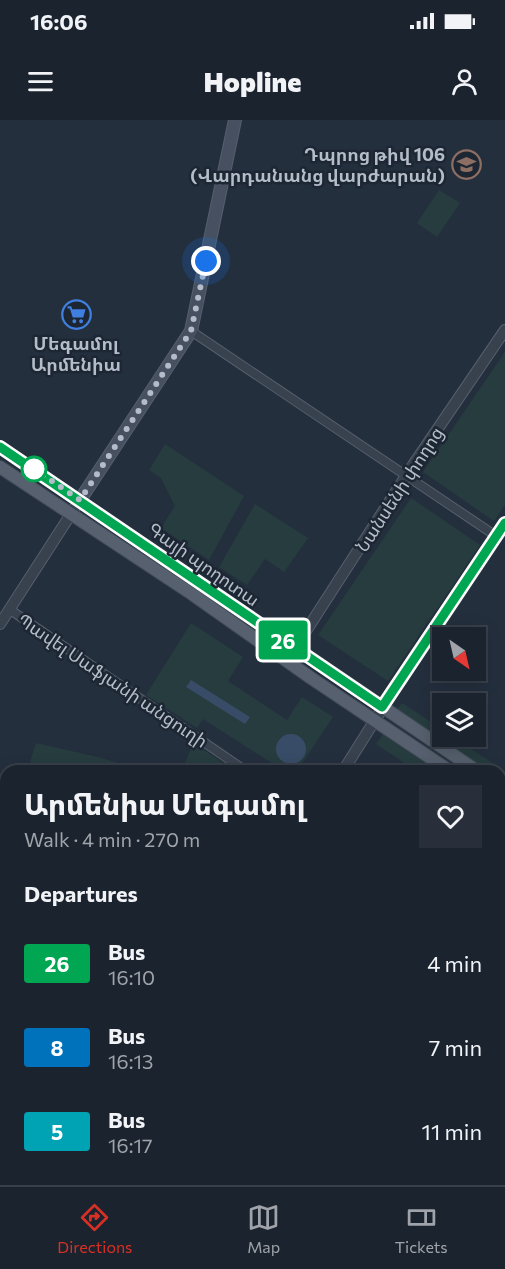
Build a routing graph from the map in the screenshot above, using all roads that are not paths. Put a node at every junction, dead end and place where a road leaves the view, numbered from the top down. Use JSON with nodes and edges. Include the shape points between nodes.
{"nodes":[{"id":1,"x":235,"y":120,"type":"edge"},
{"id":2,"x":505,"y":330,"type":"edge"},
{"id":3,"x":191,"y":331,"type":"junction"},
{"id":4,"x":0,"y":447,"type":"edge"},
{"id":5,"x":0,"y":467,"type":"edge"},
{"id":6,"x":406,"y":476,"type":"junction"},
{"id":7,"x":80,"y":500,"type":"junction"},
{"id":8,"x":71,"y":514,"type":"junction"},
{"id":9,"x":505,"y":523,"type":"edge"},
{"id":10,"x":496,"y":536,"type":"junction"},
{"id":11,"x":5,"y":607,"type":"edge"},
{"id":12,"x":0,"y":624,"type":"edge"},
{"id":13,"x":295,"y":648,"type":"junction"},
{"id":14,"x":382,"y":707,"type":"junction"},
{"id":15,"x":374,"y":720,"type":"junction"},
{"id":16,"x":237,"y":765,"type":"edge"},
{"id":17,"x":347,"y":765,"type":"edge"},
{"id":18,"x":441,"y":765,"type":"edge"},
{"id":19,"x":468,"y":765,"type":"edge"}],
"edges":[{"from":1,"to":3,"type":"main road"},
{"from":2,"to":6,"type":"street","name":"Նանսենի փողոց"},
{"from":3,"to":6,"type":"street"},
{"from":3,"to":7,"type":"main road"},
{"from":4,"to":7,"type":"main road","name":"Գայի պողոտա"},
{"from":5,"to":8,"type":"main road","name":"Գայի պողոտա"},
{"from":6,"to":10,"type":"street"},
{"from":6,"to":13,"type":"street","name":"Նանսենի փողոց"},
{"from":7,"to":8,"type":"street"},
{"from":7,"to":13,"type":"main road","name":"Գայի պողոտա"},
{"from":8,"to":11,"type":"street"},
{"from":8,"to":15,"type":"main road","name":"Գայի պողոտա"},
{"from":9,"to":10,"type":"street"},
{"from":10,"to":14,"type":"street"},
{"from":11,"to":12,"type":"street"},
{"from":11,"to":16,"type":"street","name":"Պավել Սաֆյանի անցուղի"},
{"from":13,"to":14,"type":"main road","name":"Գայի պողոտա"},
{"from":14,"to":15,"type":"street"},
{"from":14,"to":19,"type":"main road","name":"Գայի պողոտա"},
{"from":15,"to":17,"type":"street"},
{"from":15,"to":18,"type":"main road","name":"Գայի պողոտա"}]}
